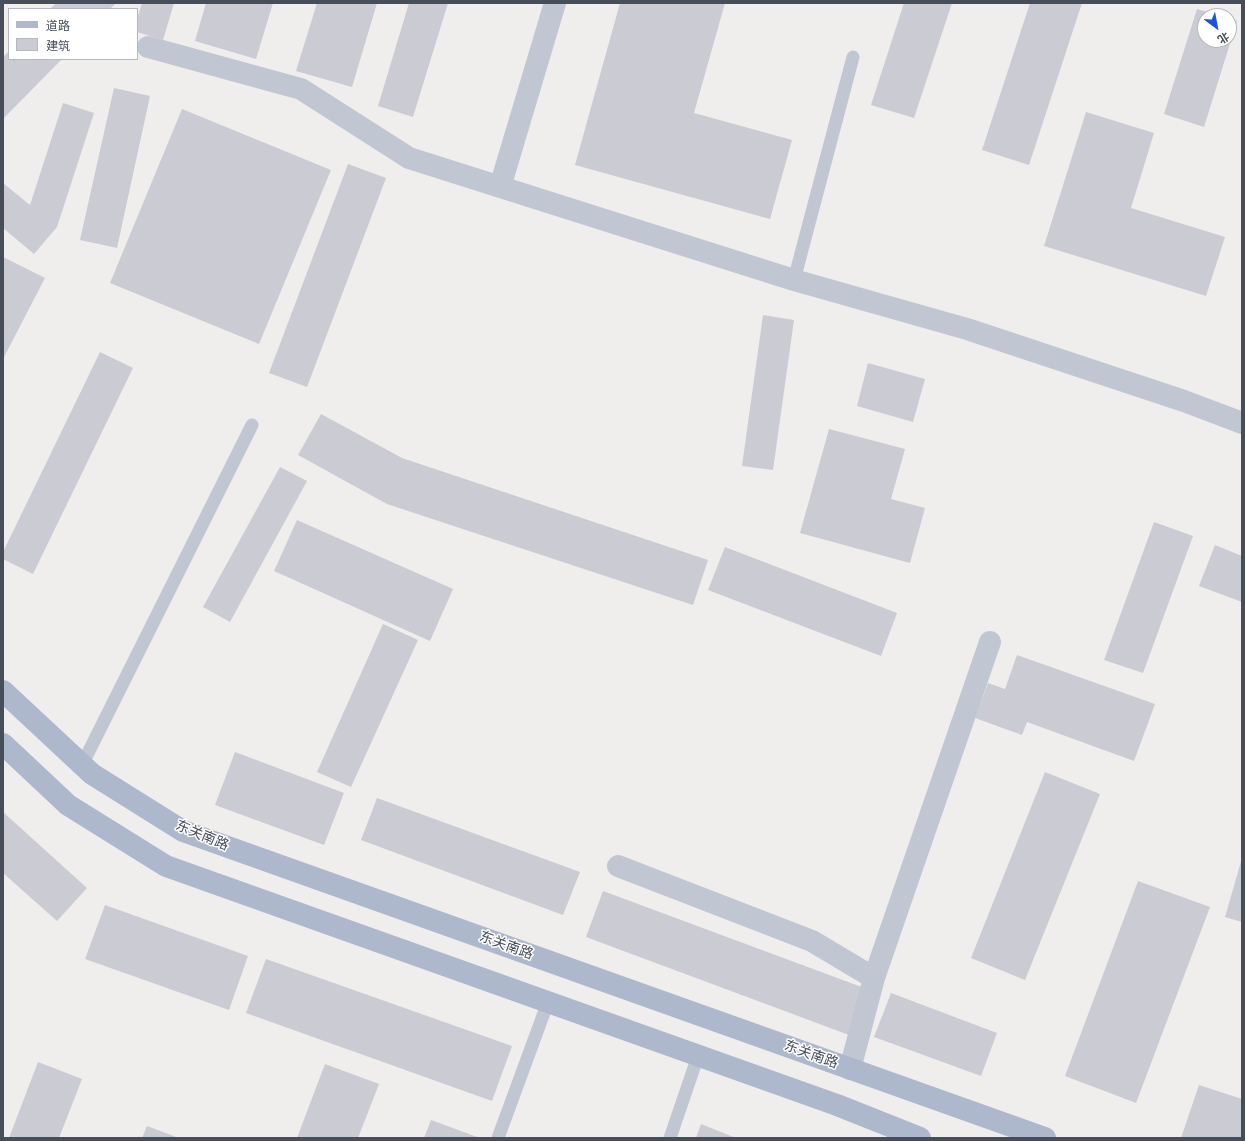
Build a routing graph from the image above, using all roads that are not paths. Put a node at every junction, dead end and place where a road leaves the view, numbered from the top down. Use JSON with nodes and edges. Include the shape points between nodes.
{"nodes":[{"id":1,"x":556,"y":3,"type":"edge"},
{"id":2,"x":148,"y":47,"type":"dead end"},
{"id":3,"x":853,"y":57,"type":"dead end"},
{"id":4,"x":500,"y":186,"type":"junction"},
{"id":5,"x":794,"y":280,"type":"junction"},
{"id":6,"x":1242,"y":423,"type":"edge"},
{"id":7,"x":252,"y":425,"type":"dead end"},
{"id":8,"x":990,"y":642,"type":"dead end"},
{"id":9,"x":3,"y":691,"type":"edge"},
{"id":10,"x":3,"y":744,"type":"edge"},
{"id":11,"x":82,"y":765,"type":"junction"},
{"id":12,"x":618,"y":866,"type":"dead end"},
{"id":13,"x":874,"y":978,"type":"junction"},
{"id":14,"x":548,"y":1002,"type":"junction"},
{"id":15,"x":698,"y":1056,"type":"junction"},
{"id":16,"x":850,"y":1069,"type":"junction"},
{"id":17,"x":498,"y":1138,"type":"edge"},
{"id":18,"x":670,"y":1138,"type":"edge"},
{"id":19,"x":920,"y":1138,"type":"edge"},
{"id":20,"x":1045,"y":1138,"type":"edge"}],
"edges":[{"from":1,"to":4,"type":"street"},
{"from":2,"to":4,"type":"street","via":[[301,89],[409,158]]},
{"from":3,"to":5,"type":"lane"},
{"from":4,"to":5,"type":"street"},
{"from":5,"to":6,"type":"street","via":[[967,329],[1184,401]]},
{"from":7,"to":11,"type":"lane"},
{"from":8,"to":13,"type":"street"},
{"from":9,"to":11,"type":"main road","name":"东关南路"},
{"from":10,"to":14,"type":"main road","via":[[68,805],[166,866]]},
{"from":11,"to":16,"type":"main road","name":"东关南路","via":[[92,774],[183,831]]},
{"from":12,"to":13,"type":"street","via":[[812,941]]},
{"from":13,"to":16,"type":"street"},
{"from":14,"to":15,"type":"main road"},
{"from":14,"to":17,"type":"lane"},
{"from":15,"to":18,"type":"lane"},
{"from":15,"to":19,"type":"main road"},
{"from":16,"to":20,"type":"main road","name":"东关南路"}]}
